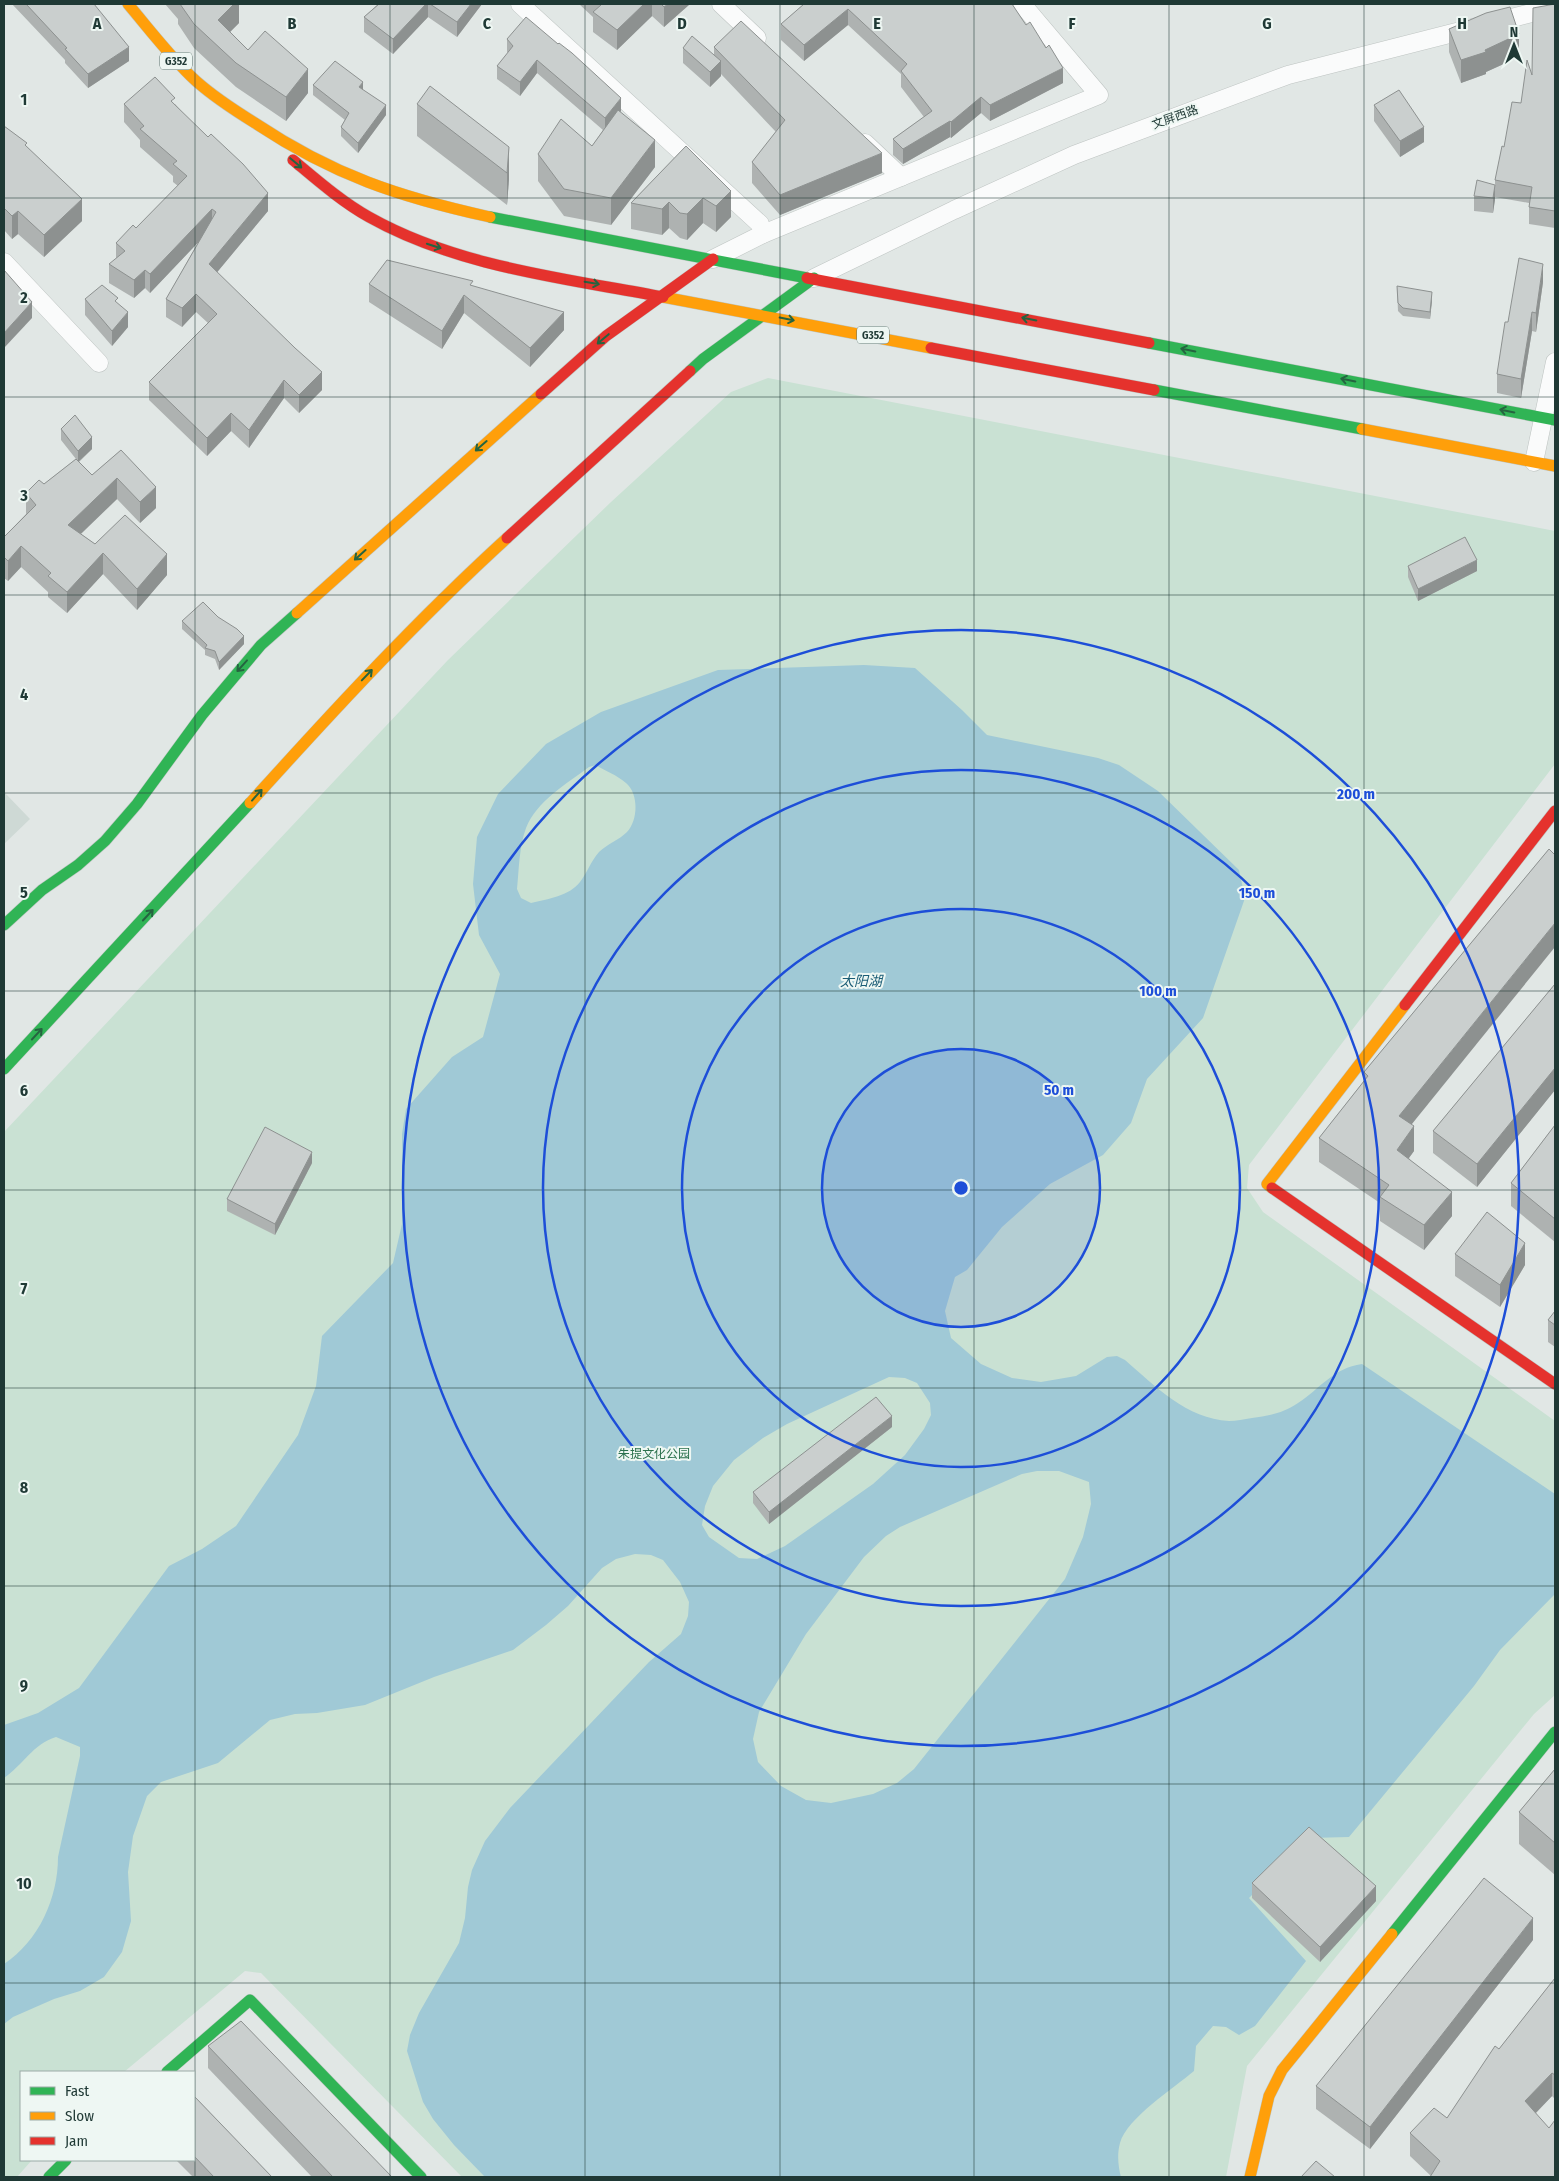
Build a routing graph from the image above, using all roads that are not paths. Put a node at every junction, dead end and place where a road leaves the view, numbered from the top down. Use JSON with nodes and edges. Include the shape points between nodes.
{"nodes":[{"id":1,"x":128,"y":4,"type":"edge"},
{"id":2,"x":520,"y":4,"type":"edge"},
{"id":3,"x":721,"y":4,"type":"edge"},
{"id":4,"x":1022,"y":4,"type":"edge"},
{"id":5,"x":1555,"y":7,"type":"edge"},
{"id":6,"x":771,"y":52,"type":"edge"},
{"id":7,"x":232,"y":108,"type":"junction"},
{"id":8,"x":850,"y":128,"type":"edge"},
{"id":9,"x":900,"y":177,"type":"junction"},
{"id":10,"x":763,"y":234,"type":"junction"},
{"id":11,"x":713,"y":259,"type":"junction"},
{"id":12,"x":4,"y":262,"type":"edge"},
{"id":13,"x":814,"y":278,"type":"junction"},
{"id":14,"x":662,"y":296,"type":"junction"},
{"id":15,"x":764,"y":315,"type":"junction"},
{"id":16,"x":1555,"y":362,"type":"edge"},
{"id":17,"x":99,"y":363,"type":"dead end"},
{"id":18,"x":1549,"y":419,"type":"edge"},
{"id":19,"x":1534,"y":462,"type":"junction"},
{"id":20,"x":1555,"y":466,"type":"edge"},
{"id":21,"x":1555,"y":811,"type":"edge"},
{"id":22,"x":4,"y":925,"type":"edge"},
{"id":23,"x":4,"y":1069,"type":"edge"},
{"id":24,"x":1555,"y":1384,"type":"edge"},
{"id":25,"x":1555,"y":1732,"type":"edge"},
{"id":26,"x":167,"y":2071,"type":"edge"},
{"id":27,"x":65,"y":2161,"type":"edge"},
{"id":28,"x":48,"y":2177,"type":"edge"},
{"id":29,"x":421,"y":2177,"type":"edge"},
{"id":30,"x":1250,"y":2177,"type":"edge"}],
"edges":[{"from":1,"to":7,"type":"main road","number":"G352","via":[[172,58]]},
{"from":2,"to":10,"type":"street","via":[[760,224]]},
{"from":3,"to":6,"type":"street"},
{"from":4,"to":9,"type":"street","via":[[1099,95]]},
{"from":5,"to":13,"type":"street","name":"文屏西路","via":[[1288,75],[1074,154]]},
{"from":7,"to":11,"type":"main road","number":"G352","via":[[314,160],[353,178],[415,199],[484,216]]},
{"from":7,"to":14,"type":"main road","number":"G352","one_way":true,"via":[[328,189],[368,217],[396,231],[454,253],[505,267]]},
{"from":8,"to":9,"type":"street"},
{"from":9,"to":10,"type":"street"},
{"from":10,"to":11,"type":"street"},
{"from":11,"to":13,"type":"main road","number":"G352"},
{"from":11,"to":14,"type":"main road"},
{"from":12,"to":17,"type":"street"},
{"from":13,"to":15,"type":"main road"},
{"from":18,"to":13,"type":"main road","number":"G352","one_way":true},
{"from":14,"to":15,"type":"main road","number":"G352"},
{"from":14,"to":22,"type":"main road","one_way":true,"via":[[606,336],[261,645],[202,715],[137,804],[104,841]]},
{"from":15,"to":19,"type":"main road","number":"G352","one_way":true},
{"from":23,"to":15,"type":"main road","one_way":true,"via":[[420,620],[704,360]]},
{"from":16,"to":18,"type":"street"},
{"from":18,"to":19,"type":"street"},
{"from":19,"to":20,"type":"main road","number":"G352"},
{"from":21,"to":24,"type":"main road","via":[[1267,1184]]},
{"from":25,"to":30,"type":"main road","via":[[1282,2070],[1269,2096]]},
{"from":26,"to":29,"type":"main road","via":[[250,2000]]},
{"from":27,"to":28,"type":"main road"}]}
